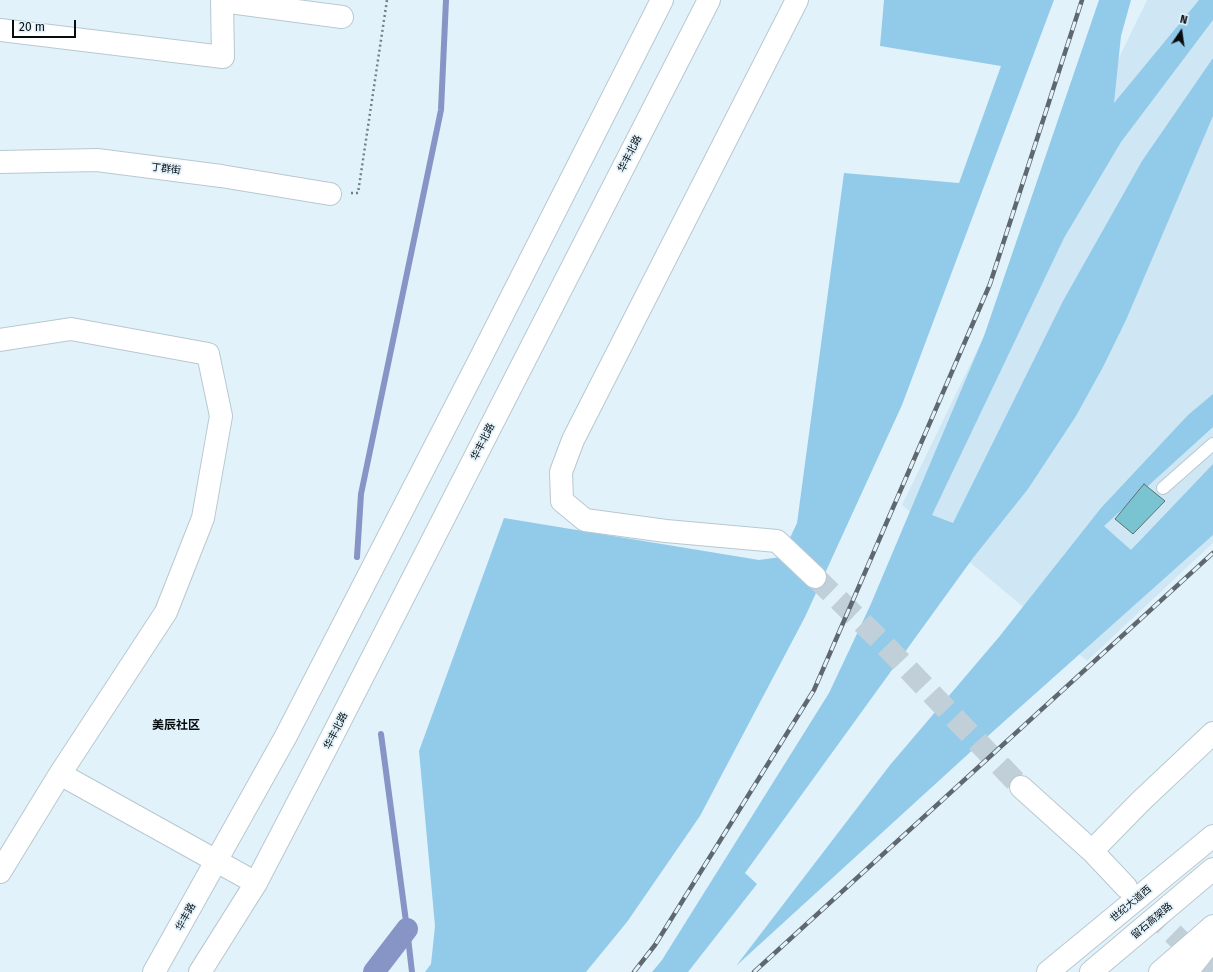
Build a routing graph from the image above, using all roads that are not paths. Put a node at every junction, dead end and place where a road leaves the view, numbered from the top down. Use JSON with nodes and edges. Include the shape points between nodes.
{"nodes":[{"id":1,"x":662,"y":0,"type":"edge"},
{"id":2,"x":709,"y":0,"type":"edge"},
{"id":3,"x":797,"y":0,"type":"edge"},
{"id":4,"x":222,"y":1,"type":"edge"},
{"id":5,"x":342,"y":16,"type":"dead end"},
{"id":6,"x":0,"y":30,"type":"edge"},
{"id":7,"x":0,"y":162,"type":"edge"},
{"id":8,"x":330,"y":194,"type":"road end"},
{"id":9,"x":0,"y":340,"type":"edge"},
{"id":10,"x":1213,"y":444,"type":"edge"},
{"id":11,"x":1163,"y":488,"type":"dead end"},
{"id":12,"x":815,"y":577,"type":"tunnel mouth"},
{"id":13,"x":1213,"y":734,"type":"edge"},
{"id":14,"x":60,"y":774,"type":"junction"},
{"id":15,"x":1020,"y":786,"type":"tunnel mouth"},
{"id":16,"x":1213,"y":836,"type":"edge"},
{"id":17,"x":1092,"y":851,"type":"junction"},
{"id":18,"x":217,"y":862,"type":"junction"},
{"id":19,"x":1213,"y":869,"type":"edge"},
{"id":20,"x":0,"y":872,"type":"edge"},
{"id":21,"x":256,"y":884,"type":"junction"},
{"id":22,"x":1126,"y":888,"type":"tunnel mouth"},
{"id":23,"x":1213,"y":926,"type":"edge"},
{"id":24,"x":1213,"y":939,"type":"edge"},
{"id":25,"x":154,"y":972,"type":"edge"},
{"id":26,"x":200,"y":972,"type":"edge"},
{"id":27,"x":1048,"y":972,"type":"edge"},
{"id":28,"x":1091,"y":972,"type":"edge"},
{"id":29,"x":1160,"y":972,"type":"edge"},
{"id":30,"x":1187,"y":972,"type":"edge"}],
"edges":[{"from":1,"to":18,"type":"main road","via":[[479,361],[289,729]]},
{"from":2,"to":21,"type":"main road","name":"华丰北路"},
{"from":3,"to":12,"type":"main road","via":[[573,440],[561,472],[562,501],[585,520],[666,531],[777,541]]},
{"from":4,"to":5,"type":"main road"},
{"from":4,"to":6,"type":"main road","via":[[223,56]]},
{"from":7,"to":8,"type":"main road","name":"丁群街","via":[[97,160],[221,176]]},
{"from":9,"to":14,"type":"main road","via":[[71,329],[208,354],[222,416],[203,518],[166,612]]},
{"from":10,"to":11,"type":"lane"},
{"from":13,"to":17,"type":"main road"},
{"from":14,"to":18,"type":"main road"},
{"from":14,"to":20,"type":"main road"},
{"from":15,"to":17,"type":"main road"},
{"from":16,"to":27,"type":"main road","name":"世纪大道西"},
{"from":17,"to":22,"type":"main road"},
{"from":18,"to":21,"type":"main road"},
{"from":18,"to":25,"type":"main road","name":"华丰路"},
{"from":19,"to":28,"type":"main road","name":"留石高架路"},
{"from":21,"to":26,"type":"main road"},
{"from":23,"to":29,"type":"main road"},
{"from":24,"to":30,"type":"main road"}]}
